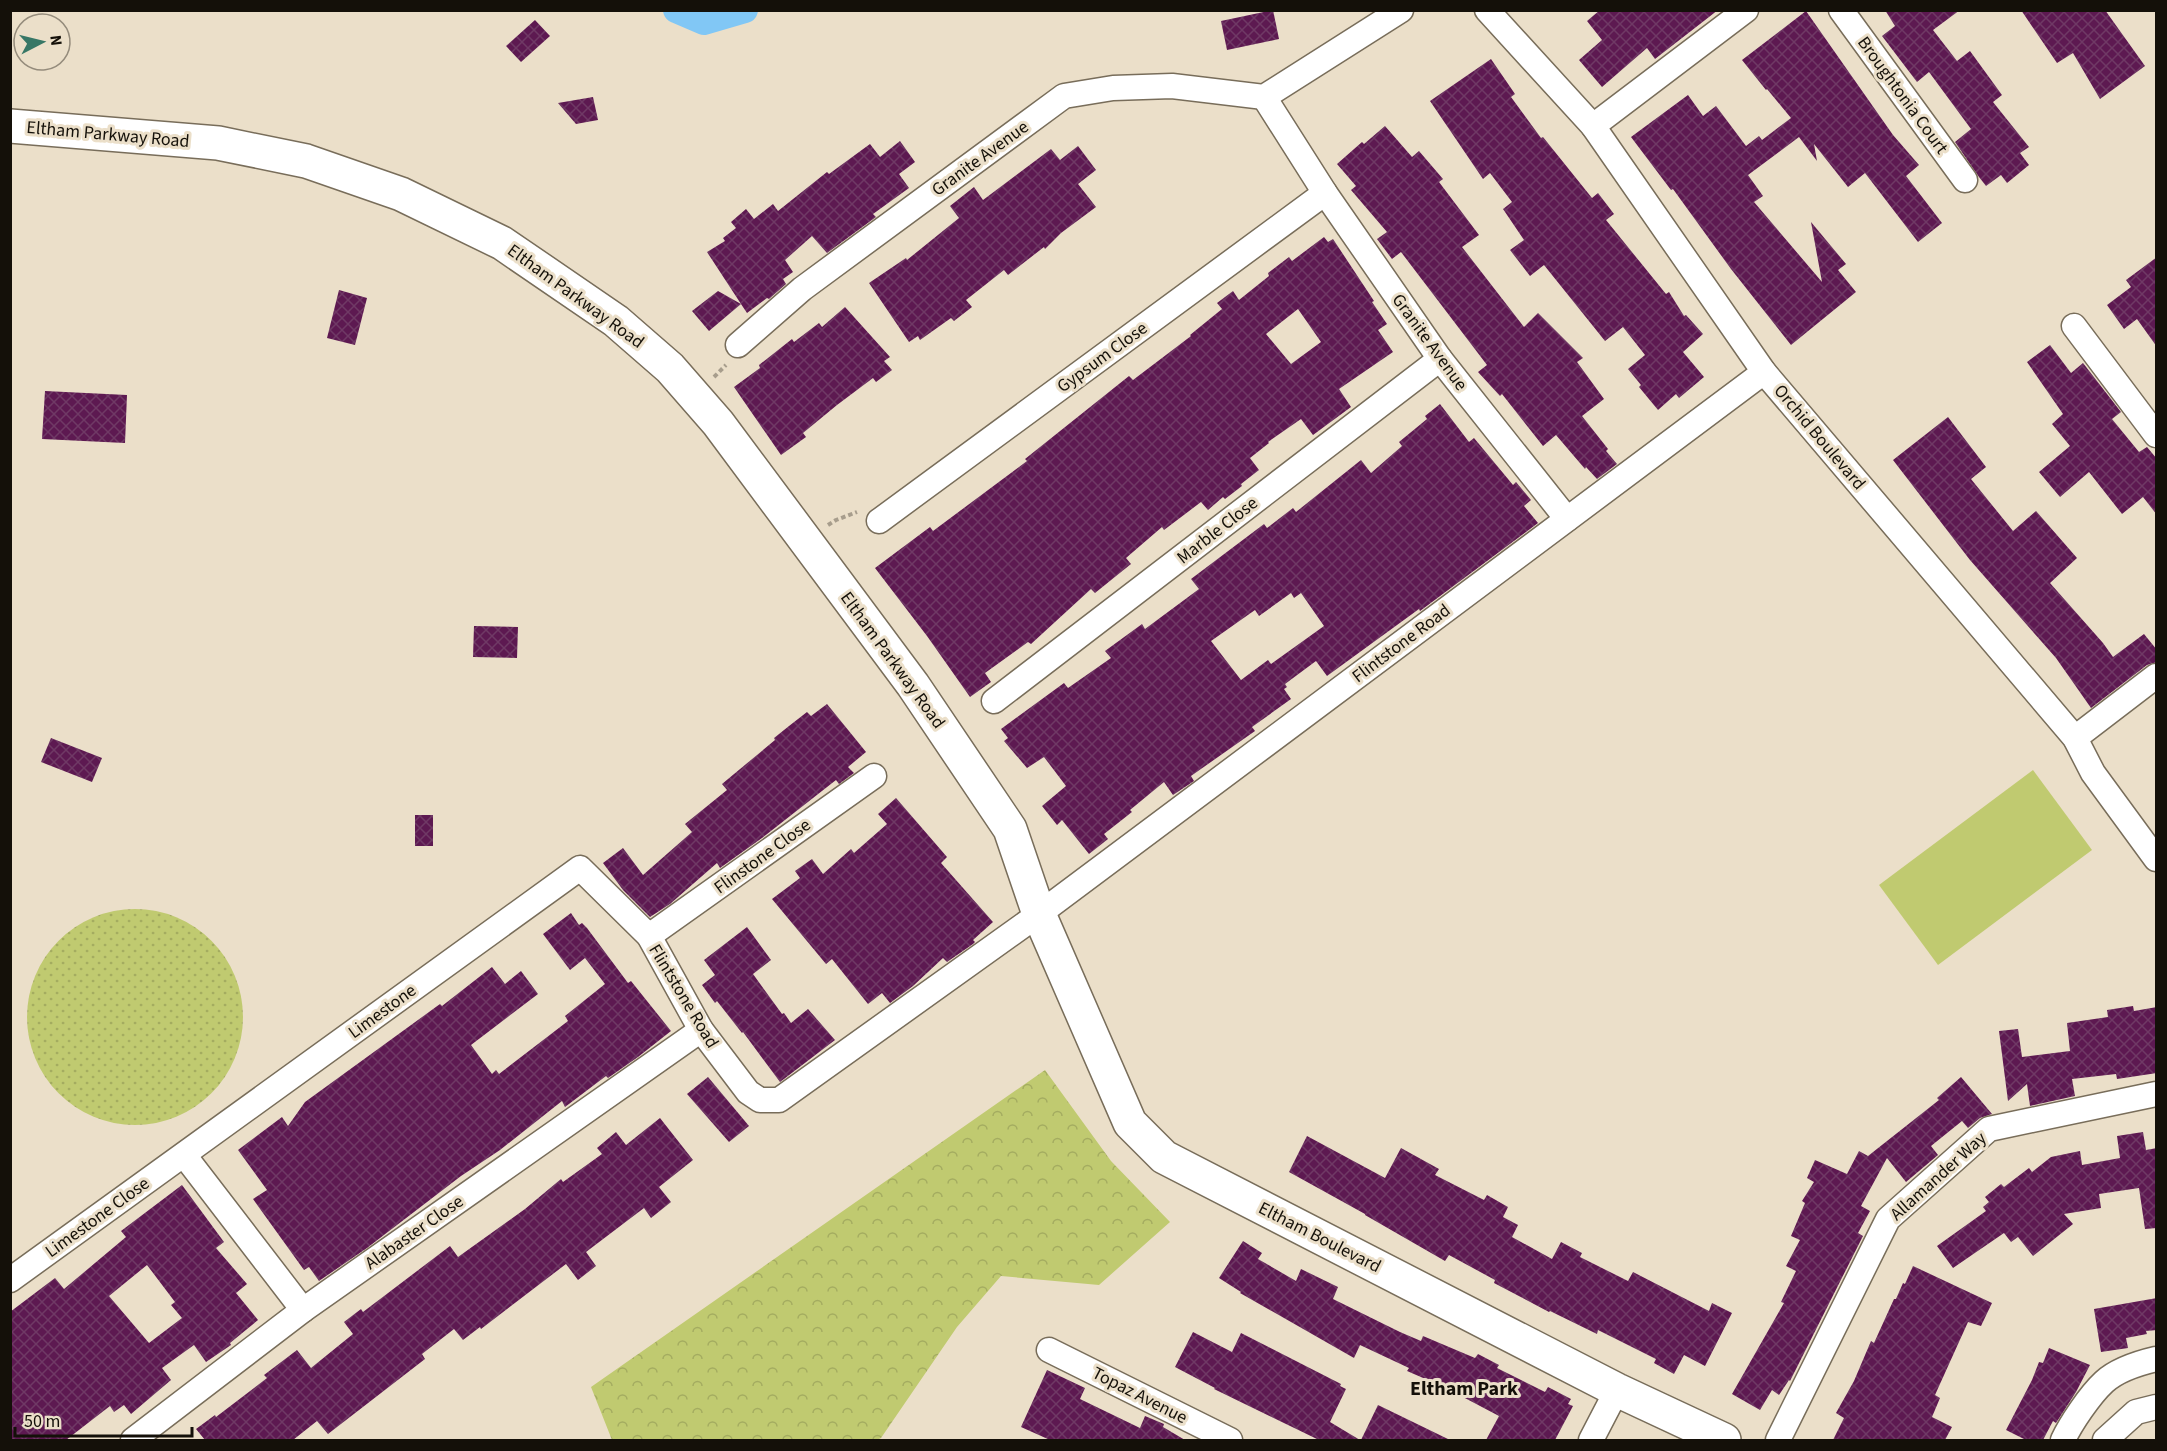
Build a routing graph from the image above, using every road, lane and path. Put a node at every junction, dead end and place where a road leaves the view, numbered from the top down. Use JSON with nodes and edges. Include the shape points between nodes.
{"nodes":[{"id":1,"x":1401,"y":10,"type":"edge"},
{"id":2,"x":1487,"y":10,"type":"edge"},
{"id":3,"x":1746,"y":10,"type":"edge"},
{"id":4,"x":1841,"y":10,"type":"edge"},
{"id":5,"x":1264,"y":97,"type":"junction"},
{"id":6,"x":10,"y":126,"type":"edge"},
{"id":7,"x":1593,"y":126,"type":"junction"},
{"id":8,"x":1965,"y":180,"type":"dead end"},
{"id":9,"x":1325,"y":193,"type":"junction"},
{"id":10,"x":2074,"y":326,"type":"dead end"},
{"id":11,"x":738,"y":345,"type":"joint"},
{"id":12,"x":1440,"y":359,"type":"junction"},
{"id":13,"x":1764,"y":372,"type":"junction"},
{"id":14,"x":694,"y":395,"type":"junction"},
{"id":15,"x":2157,"y":435,"type":"edge"},
{"id":16,"x":1567,"y":519,"type":"junction"},
{"id":17,"x":879,"y":521,"type":"joint"},
{"id":18,"x":806,"y":541,"type":"junction"},
{"id":19,"x":2157,"y":676,"type":"edge"},
{"id":20,"x":994,"y":701,"type":"dead end"},
{"id":21,"x":2075,"y":738,"type":"junction"},
{"id":22,"x":874,"y":776,"type":"dead end"},
{"id":23,"x":2157,"y":859,"type":"edge"},
{"id":24,"x":580,"y":868,"type":"joint"},
{"id":25,"x":1039,"y":914,"type":"junction"},
{"id":26,"x":649,"y":936,"type":"junction"},
{"id":27,"x":700,"y":1030,"type":"junction"},
{"id":28,"x":2157,"y":1094,"type":"edge"},
{"id":29,"x":184,"y":1155,"type":"junction"},
{"id":30,"x":10,"y":1280,"type":"edge"},
{"id":31,"x":303,"y":1310,"type":"junction"},
{"id":32,"x":1050,"y":1350,"type":"dead end"},
{"id":33,"x":2157,"y":1359,"type":"edge"},
{"id":34,"x":1617,"y":1390,"type":"junction"},
{"id":35,"x":2157,"y":1407,"type":"edge"},
{"id":36,"x":133,"y":1440,"type":"edge"},
{"id":37,"x":1230,"y":1440,"type":"edge"},
{"id":38,"x":1591,"y":1440,"type":"edge"},
{"id":39,"x":1724,"y":1440,"type":"edge"},
{"id":40,"x":1778,"y":1440,"type":"edge"},
{"id":41,"x":2063,"y":1440,"type":"edge"},
{"id":42,"x":2105,"y":1440,"type":"edge"}],
"edges":[{"from":1,"to":5,"type":"street"},
{"from":2,"to":7,"type":"street","name":"Orchid Boulevard"},
{"from":3,"to":7,"type":"street"},
{"from":4,"to":8,"type":"street","name":"Broughtonia Court"},
{"from":5,"to":9,"type":"street","name":"Granite Avenue"},
{"from":5,"to":11,"type":"street","name":"Granite Avenue","via":[[1172,86],[1113,88],[1064,96],[802,289]]},
{"from":6,"to":14,"type":"street","name":"Eltham Parkway Road","via":[[218,143],[306,161],[401,194],[502,243],[616,321],[670,368]]},
{"from":7,"to":13,"type":"street","name":"Orchid Boulevard"},
{"from":9,"to":12,"type":"street","name":"Granite Avenue"},
{"from":9,"to":17,"type":"street","name":"Gypsum Close"},
{"from":10,"to":15,"type":"street"},
{"from":11,"to":14,"type":"path","via":[[730,362]]},
{"from":12,"to":16,"type":"street","name":"Granite Avenue"},
{"from":12,"to":20,"type":"street","name":"Marble Close"},
{"from":13,"to":16,"type":"street","name":"Flintstone Road"},
{"from":13,"to":21,"type":"street","name":"Orchid Boulevard"},
{"from":14,"to":18,"type":"street","name":"Eltham Parkway Road"},
{"from":16,"to":25,"type":"street","name":"Flintstone Road"},
{"from":17,"to":18,"type":"path","via":[[873,511],[863,509],[836,519]]},
{"from":18,"to":25,"type":"street","name":"Eltham Parkway Road","via":[[913,685],[1010,829]]},
{"from":19,"to":21,"type":"street"},
{"from":21,"to":23,"type":"street","name":"Orchid Boulevard","via":[[2093,773]]},
{"from":22,"to":26,"type":"street","name":"Flinstone Close"},
{"from":24,"to":26,"type":"street","name":"Flintstone Road"},
{"from":24,"to":29,"type":"street","name":"Limestone"},
{"from":25,"to":27,"type":"street","name":"Flintstone Road","via":[[779,1100],[760,1100],[748,1092]]},
{"from":25,"to":34,"type":"street","name":"Eltham Boulevard","via":[[1130,1123],[1164,1157]]},
{"from":26,"to":27,"type":"street","name":"Flintstone Road"},
{"from":27,"to":31,"type":"street","name":"Alabaster Close"},
{"from":28,"to":40,"type":"street","name":"Allamander Way","via":[[1989,1129],[1887,1219]]},
{"from":29,"to":30,"type":"street","name":"Limestone Close"},
{"from":29,"to":31,"type":"street"},
{"from":31,"to":36,"type":"street","name":"Alabaster Close"},
{"from":32,"to":37,"type":"street","name":"Topaz Avenue"},
{"from":33,"to":41,"type":"street","via":[[2135,1364],[2105,1381],[2069,1426]]},
{"from":34,"to":38,"type":"street"},
{"from":34,"to":39,"type":"street","name":"Eltham Boulevard"},
{"from":35,"to":42,"type":"street","via":[[2136,1412]]}]}
